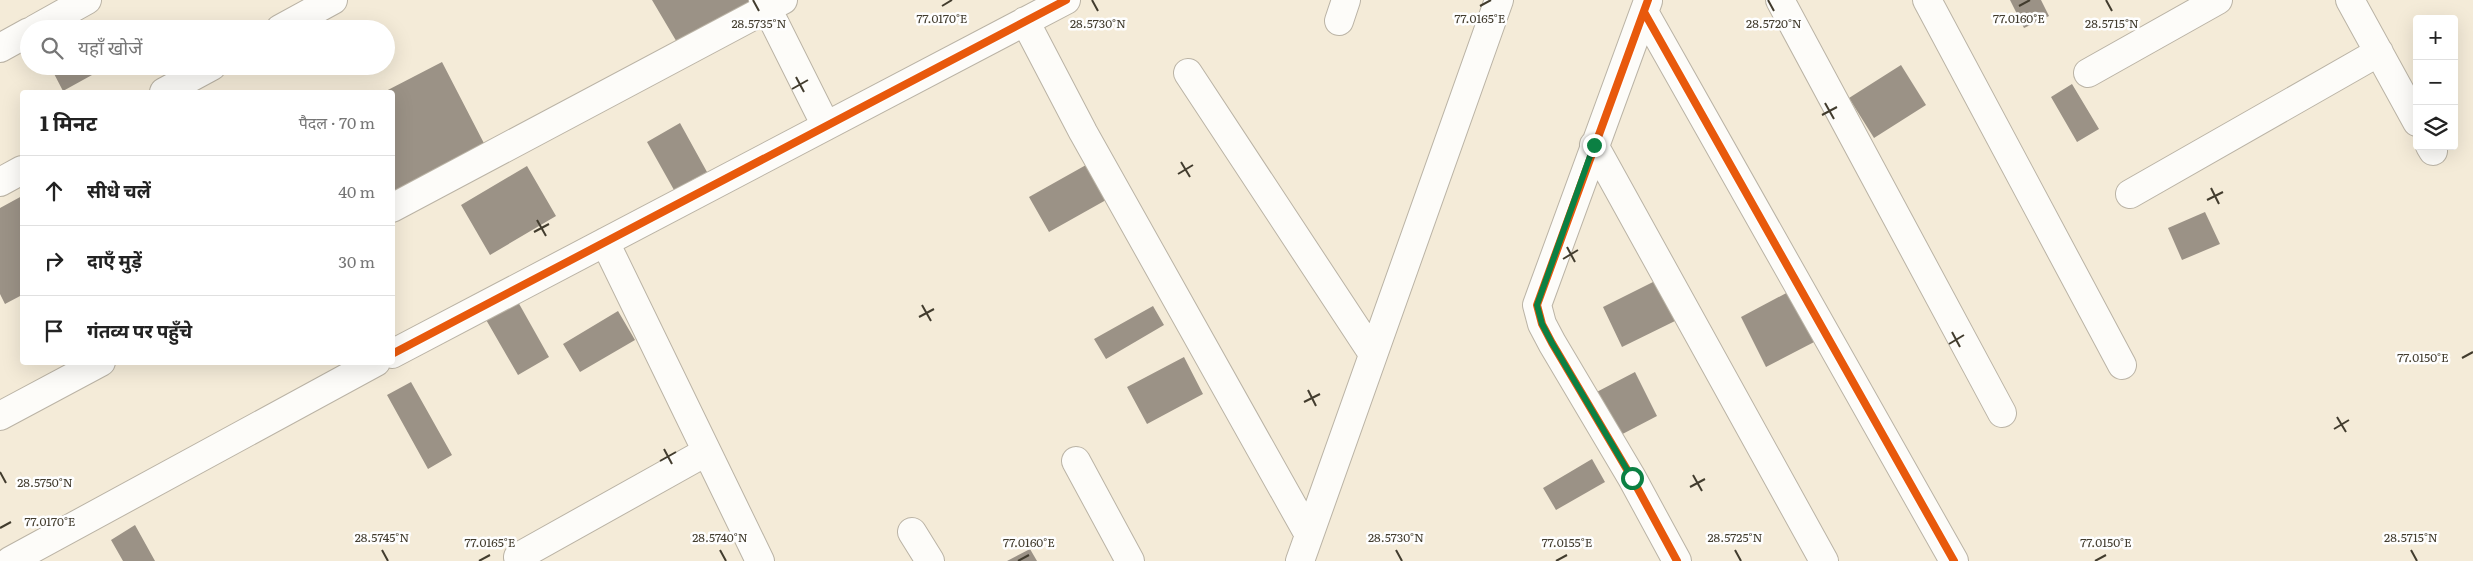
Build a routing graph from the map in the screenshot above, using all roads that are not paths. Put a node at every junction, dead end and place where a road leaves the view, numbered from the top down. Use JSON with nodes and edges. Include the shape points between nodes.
{"nodes":[{"id":1,"x":87,"y":0,"type":"edge"},
{"id":2,"x":333,"y":0,"type":"edge"},
{"id":3,"x":1066,"y":0,"type":"edge"},
{"id":4,"x":1499,"y":0,"type":"edge"},
{"id":5,"x":1780,"y":0,"type":"edge"},
{"id":6,"x":1927,"y":0,"type":"edge"},
{"id":7,"x":2218,"y":0,"type":"edge"},
{"id":8,"x":2350,"y":0,"type":"edge"},
{"id":9,"x":771,"y":3,"type":"edge"},
{"id":10,"x":1646,"y":6,"type":"edge"},
{"id":11,"x":51,"y":20,"type":"edge"},
{"id":12,"x":296,"y":20,"type":"edge"},
{"id":13,"x":1025,"y":21,"type":"junction"},
{"id":14,"x":20,"y":37,"type":"edge"},
{"id":15,"x":0,"y":48,"type":"edge"},
{"id":16,"x":2379,"y":52,"type":"junction"},
{"id":17,"x":1188,"y":73,"type":"dead end"},
{"id":18,"x":2088,"y":73,"type":"dead end"},
{"id":19,"x":195,"y":75,"type":"edge"},
{"id":20,"x":168,"y":90,"type":"edge"},
{"id":21,"x":2413,"y":115,"type":"edge"},
{"id":22,"x":826,"y":126,"type":"junction"},
{"id":23,"x":1594,"y":145,"type":"junction"},
{"id":24,"x":20,"y":171,"type":"edge"},
{"id":25,"x":0,"y":182,"type":"edge"},
{"id":26,"x":2130,"y":194,"type":"dead end"},
{"id":27,"x":395,"y":206,"type":"edge"},
{"id":28,"x":604,"y":242,"type":"junction"},
{"id":29,"x":395,"y":352,"type":"edge"},
{"id":30,"x":1373,"y":354,"type":"junction"},
{"id":31,"x":95,"y":365,"type":"edge"},
{"id":32,"x":370,"y":365,"type":"edge"},
{"id":33,"x":2122,"y":365,"type":"dead end"},
{"id":34,"x":2002,"y":413,"type":"dead end"},
{"id":35,"x":0,"y":416,"type":"edge"},
{"id":36,"x":706,"y":452,"type":"junction"},
{"id":37,"x":1076,"y":461,"type":"dead end"},
{"id":38,"x":912,"y":532,"type":"dead end"},
{"id":39,"x":1309,"y":535,"type":"junction"},
{"id":40,"x":518,"y":557,"type":"dead end"},
{"id":41,"x":10,"y":561,"type":"edge"},
{"id":42,"x":760,"y":561,"type":"edge"},
{"id":43,"x":930,"y":561,"type":"edge"},
{"id":44,"x":1130,"y":561,"type":"edge"},
{"id":45,"x":1300,"y":561,"type":"edge"},
{"id":46,"x":1677,"y":561,"type":"edge"},
{"id":47,"x":1824,"y":561,"type":"edge"},
{"id":48,"x":1954,"y":561,"type":"edge"}],
"edges":[{"from":1,"to":11,"type":"street"},
{"from":2,"to":12,"type":"street"},
{"from":3,"to":13,"type":"street"},
{"from":4,"to":30,"type":"street"},
{"from":5,"to":34,"type":"street"},
{"from":6,"to":33,"type":"street"},
{"from":7,"to":18,"type":"street"},
{"from":8,"to":16,"type":"street"},
{"from":9,"to":22,"type":"street"},
{"from":9,"to":27,"type":"street"},
{"from":10,"to":23,"type":"street"},
{"from":10,"to":48,"type":"street"},
{"from":13,"to":22,"type":"street"},
{"from":13,"to":39,"type":"street","via":[[1083,132]]},
{"from":14,"to":15,"type":"street"},
{"from":16,"to":21,"type":"street"},
{"from":16,"to":26,"type":"street"},
{"from":17,"to":30,"type":"street"},
{"from":19,"to":20,"type":"street"},
{"from":22,"to":28,"type":"street"},
{"from":23,"to":46,"type":"street","via":[[1537,305],[1552,343]]},
{"from":23,"to":47,"type":"street"},
{"from":24,"to":25,"type":"street"},
{"from":28,"to":29,"type":"street"},
{"from":28,"to":36,"type":"street"},
{"from":30,"to":39,"type":"street"},
{"from":31,"to":35,"type":"street"},
{"from":32,"to":41,"type":"street"},
{"from":36,"to":40,"type":"street"},
{"from":36,"to":42,"type":"street"},
{"from":37,"to":44,"type":"street"},
{"from":38,"to":43,"type":"street"},
{"from":39,"to":45,"type":"street"}]}
